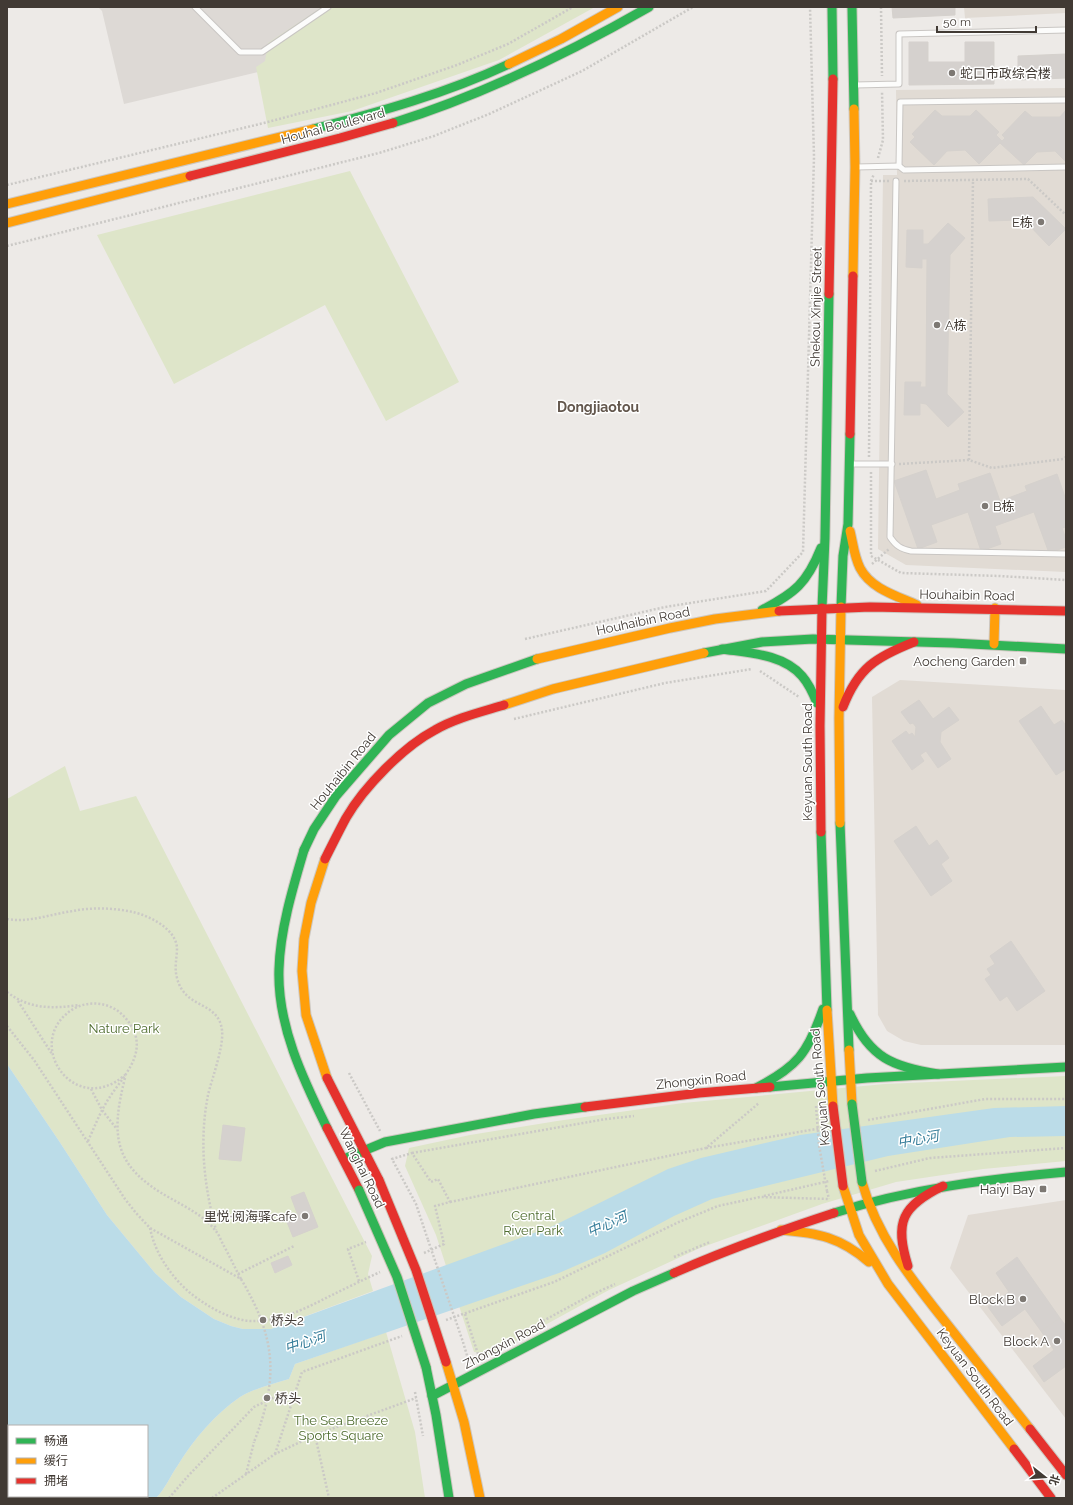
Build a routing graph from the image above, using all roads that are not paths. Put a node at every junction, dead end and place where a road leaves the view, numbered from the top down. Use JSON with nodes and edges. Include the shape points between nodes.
{"nodes":[{"id":1,"x":195,"y":7,"type":"edge"},
{"id":2,"x":328,"y":7,"type":"edge"},
{"id":3,"x":618,"y":7,"type":"edge"},
{"id":4,"x":649,"y":7,"type":"edge"},
{"id":5,"x":832,"y":7,"type":"edge"},
{"id":6,"x":852,"y":7,"type":"edge"},
{"id":7,"x":1066,"y":30,"type":"edge"},
{"id":8,"x":854,"y":85,"type":"junction"},
{"id":9,"x":1066,"y":100,"type":"edge"},
{"id":10,"x":899,"y":166,"type":"junction"},
{"id":11,"x":855,"y":167,"type":"junction"},
{"id":12,"x":1066,"y":167,"type":"edge"},
{"id":13,"x":896,"y":181,"type":"road end"},
{"id":14,"x":7,"y":204,"type":"edge"},
{"id":15,"x":7,"y":223,"type":"edge"},
{"id":16,"x":850,"y":464,"type":"junction"},
{"id":17,"x":892,"y":464,"type":"junction"},
{"id":18,"x":848,"y":524,"type":"junction"},
{"id":19,"x":825,"y":538,"type":"junction"},
{"id":20,"x":1066,"y":554,"type":"edge"},
{"id":21,"x":840,"y":607,"type":"junction"},
{"id":22,"x":923,"y":607,"type":"junction"},
{"id":23,"x":822,"y":608,"type":"junction"},
{"id":24,"x":995,"y":608,"type":"junction"},
{"id":25,"x":1066,"y":611,"type":"edge"},
{"id":26,"x":754,"y":614,"type":"junction"},
{"id":27,"x":821,"y":639,"type":"junction"},
{"id":28,"x":840,"y":640,"type":"junction"},
{"id":29,"x":914,"y":642,"type":"junction"},
{"id":30,"x":994,"y":644,"type":"junction"},
{"id":31,"x":722,"y":649,"type":"junction"},
{"id":32,"x":1066,"y":649,"type":"edge"},
{"id":33,"x":820,"y":712,"type":"junction"},
{"id":34,"x":839,"y":718,"type":"junction"},
{"id":35,"x":304,"y":850,"type":"joint"},
{"id":36,"x":826,"y":998,"type":"junction"},
{"id":37,"x":846,"y":1003,"type":"junction"},
{"id":38,"x":1066,"y":1067,"type":"edge"},
{"id":39,"x":938,"y":1074,"type":"junction"},
{"id":40,"x":850,"y":1080,"type":"junction"},
{"id":41,"x":831,"y":1081,"type":"junction"},
{"id":42,"x":756,"y":1088,"type":"junction"},
{"id":43,"x":365,"y":1150,"type":"junction"},
{"id":44,"x":344,"y":1160,"type":"junction"},
{"id":45,"x":1066,"y":1172,"type":"edge"},
{"id":46,"x":943,"y":1186,"type":"junction"},
{"id":47,"x":868,"y":1203,"type":"junction"},
{"id":48,"x":849,"y":1208,"type":"junction"},
{"id":49,"x":781,"y":1230,"type":"junction"},
{"id":50,"x":888,"y":1284,"type":"junction"},
{"id":51,"x":916,"y":1284,"type":"junction"},
{"id":52,"x":454,"y":1386,"type":"junction"},
{"id":53,"x":432,"y":1396,"type":"junction"},
{"id":54,"x":1066,"y":1475,"type":"edge"},
{"id":55,"x":450,"y":1498,"type":"edge"},
{"id":56,"x":480,"y":1498,"type":"edge"},
{"id":57,"x":1051,"y":1498,"type":"edge"}],
"edges":[{"from":1,"to":2,"type":"lane","via":[[240,52],[262,52]]},
{"from":3,"to":14,"type":"main road","name":"Houhai Boulevard","via":[[545,48],[464,83],[397,106]]},
{"from":4,"to":15,"type":"main road","name":"Houhai Boulevard","via":[[552,61],[468,98],[351,135]]},
{"from":5,"to":19,"type":"main road","name":"Shekou Xinjie Street"},
{"from":6,"to":8,"type":"main road"},
{"from":7,"to":8,"type":"lane","via":[[899,34],[899,84]]},
{"from":8,"to":11,"type":"main road"},
{"from":9,"to":10,"type":"lane","via":[[900,102]]},
{"from":10,"to":11,"type":"lane"},
{"from":10,"to":12,"type":"lane","via":[[904,170]]},
{"from":11,"to":16,"type":"main road"},
{"from":13,"to":17,"type":"lane"},
{"from":16,"to":17,"type":"lane"},
{"from":16,"to":18,"type":"main road"},
{"from":17,"to":20,"type":"lane","via":[[890,537],[901,549]]},
{"from":18,"to":21,"type":"main road"},
{"from":18,"to":22,"type":"main road","via":[[863,573],[882,589]]},
{"from":19,"to":23,"type":"main road","name":"Shekou Xinjie Street"},
{"from":19,"to":26,"type":"main road","via":[[810,573],[801,586],[792,594]]},
{"from":21,"to":22,"type":"main road","name":"Houhaibin Road"},
{"from":21,"to":23,"type":"main road","name":"Houhaibin Road"},
{"from":21,"to":28,"type":"main road","name":"Keyuan South Road"},
{"from":22,"to":24,"type":"main road","name":"Houhaibin Road"},
{"from":23,"to":26,"type":"main road","name":"Houhaibin Road"},
{"from":23,"to":27,"type":"main road","name":"Keyuan South Road"},
{"from":24,"to":25,"type":"main road","name":"Houhaibin Road"},
{"from":24,"to":30,"type":"main road"},
{"from":26,"to":35,"type":"main road","name":"Houhaibin Road","via":[[670,628],[541,658],[466,684],[428,703],[390,735],[336,796],[314,829]]},
{"from":27,"to":28,"type":"main road"},
{"from":27,"to":31,"type":"main road"},
{"from":27,"to":33,"type":"main road","name":"Keyuan South Road"},
{"from":28,"to":29,"type":"main road"},
{"from":28,"to":34,"type":"main road","name":"Keyuan South Road"},
{"from":29,"to":30,"type":"main road"},
{"from":29,"to":34,"type":"main road","via":[[880,657],[862,671],[849,690]]},
{"from":30,"to":32,"type":"main road"},
{"from":31,"to":33,"type":"main road","via":[[773,658],[796,669],[810,684]]},
{"from":31,"to":43,"type":"main road","name":"Wanghai Road","via":[[553,689],[456,720],[434,730],[403,752],[369,787],[348,817],[325,859],[311,903],[304,939],[302,970],[306,1015],[327,1077]]},
{"from":33,"to":36,"type":"main road","name":"Keyuan South Road","via":[[820,809]]},
{"from":34,"to":37,"type":"main road","name":"Keyuan South Road"},
{"from":35,"to":44,"type":"main road","name":"Wanghai Road","via":[[283,929],[278,974],[282,1011],[307,1087]]},
{"from":36,"to":41,"type":"main road","name":"Keyuan South Road"},
{"from":36,"to":42,"type":"main road","via":[[815,1033],[802,1057],[784,1073]]},
{"from":37,"to":39,"type":"main road","via":[[854,1025],[875,1052],[902,1067]]},
{"from":37,"to":40,"type":"main road","name":"Keyuan South Road"},
{"from":38,"to":39,"type":"main road","name":"Zhongxin Road"},
{"from":39,"to":40,"type":"main road","name":"Zhongxin Road"},
{"from":40,"to":41,"type":"main road","name":"Zhongxin Road"},
{"from":40,"to":47,"type":"main road","name":"Keyuan South Road","bridge":true,"via":[[862,1182]]},
{"from":41,"to":42,"type":"main road","name":"Zhongxin Road"},
{"from":41,"to":48,"type":"main road","name":"Keyuan South Road","bridge":true,"via":[[843,1186]]},
{"from":42,"to":43,"type":"main road","name":"Zhongxin Road","via":[[534,1114],[385,1142]]},
{"from":43,"to":44,"type":"main road","name":"Zhongxin Road"},
{"from":43,"to":52,"type":"main road","name":"Wanghai Road","bridge":true,"via":[[416,1270]]},
{"from":44,"to":53,"type":"main road","name":"Wanghai Road","bridge":true,"via":[[397,1277],[426,1368]]},
{"from":45,"to":46,"type":"main road","name":"Zhongxin Road"},
{"from":46,"to":47,"type":"main road","name":"Zhongxin Road"},
{"from":46,"to":51,"type":"main road","via":[[921,1197],[911,1206],[904,1218],[902,1247]]},
{"from":47,"to":48,"type":"main road","name":"Zhongxin Road"},
{"from":47,"to":51,"type":"main road","name":"Keyuan South Road","via":[[894,1254]]},
{"from":48,"to":49,"type":"main road","name":"Zhongxin Road"},
{"from":48,"to":50,"type":"main road","name":"Keyuan South Road","via":[[864,1245]]},
{"from":49,"to":50,"type":"main road","via":[[822,1235],[840,1241],[864,1257]]},
{"from":49,"to":52,"type":"main road","name":"Zhongxin Road","via":[[633,1291]]},
{"from":50,"to":57,"type":"main road","name":"Keyuan South Road"},
{"from":51,"to":54,"type":"main road","name":"Keyuan South Road"},
{"from":52,"to":53,"type":"main road","name":"Zhongxin Road"},
{"from":52,"to":56,"type":"main road","name":"Wanghai Road"},
{"from":53,"to":55,"type":"main road","name":"Wanghai Road"}]}
